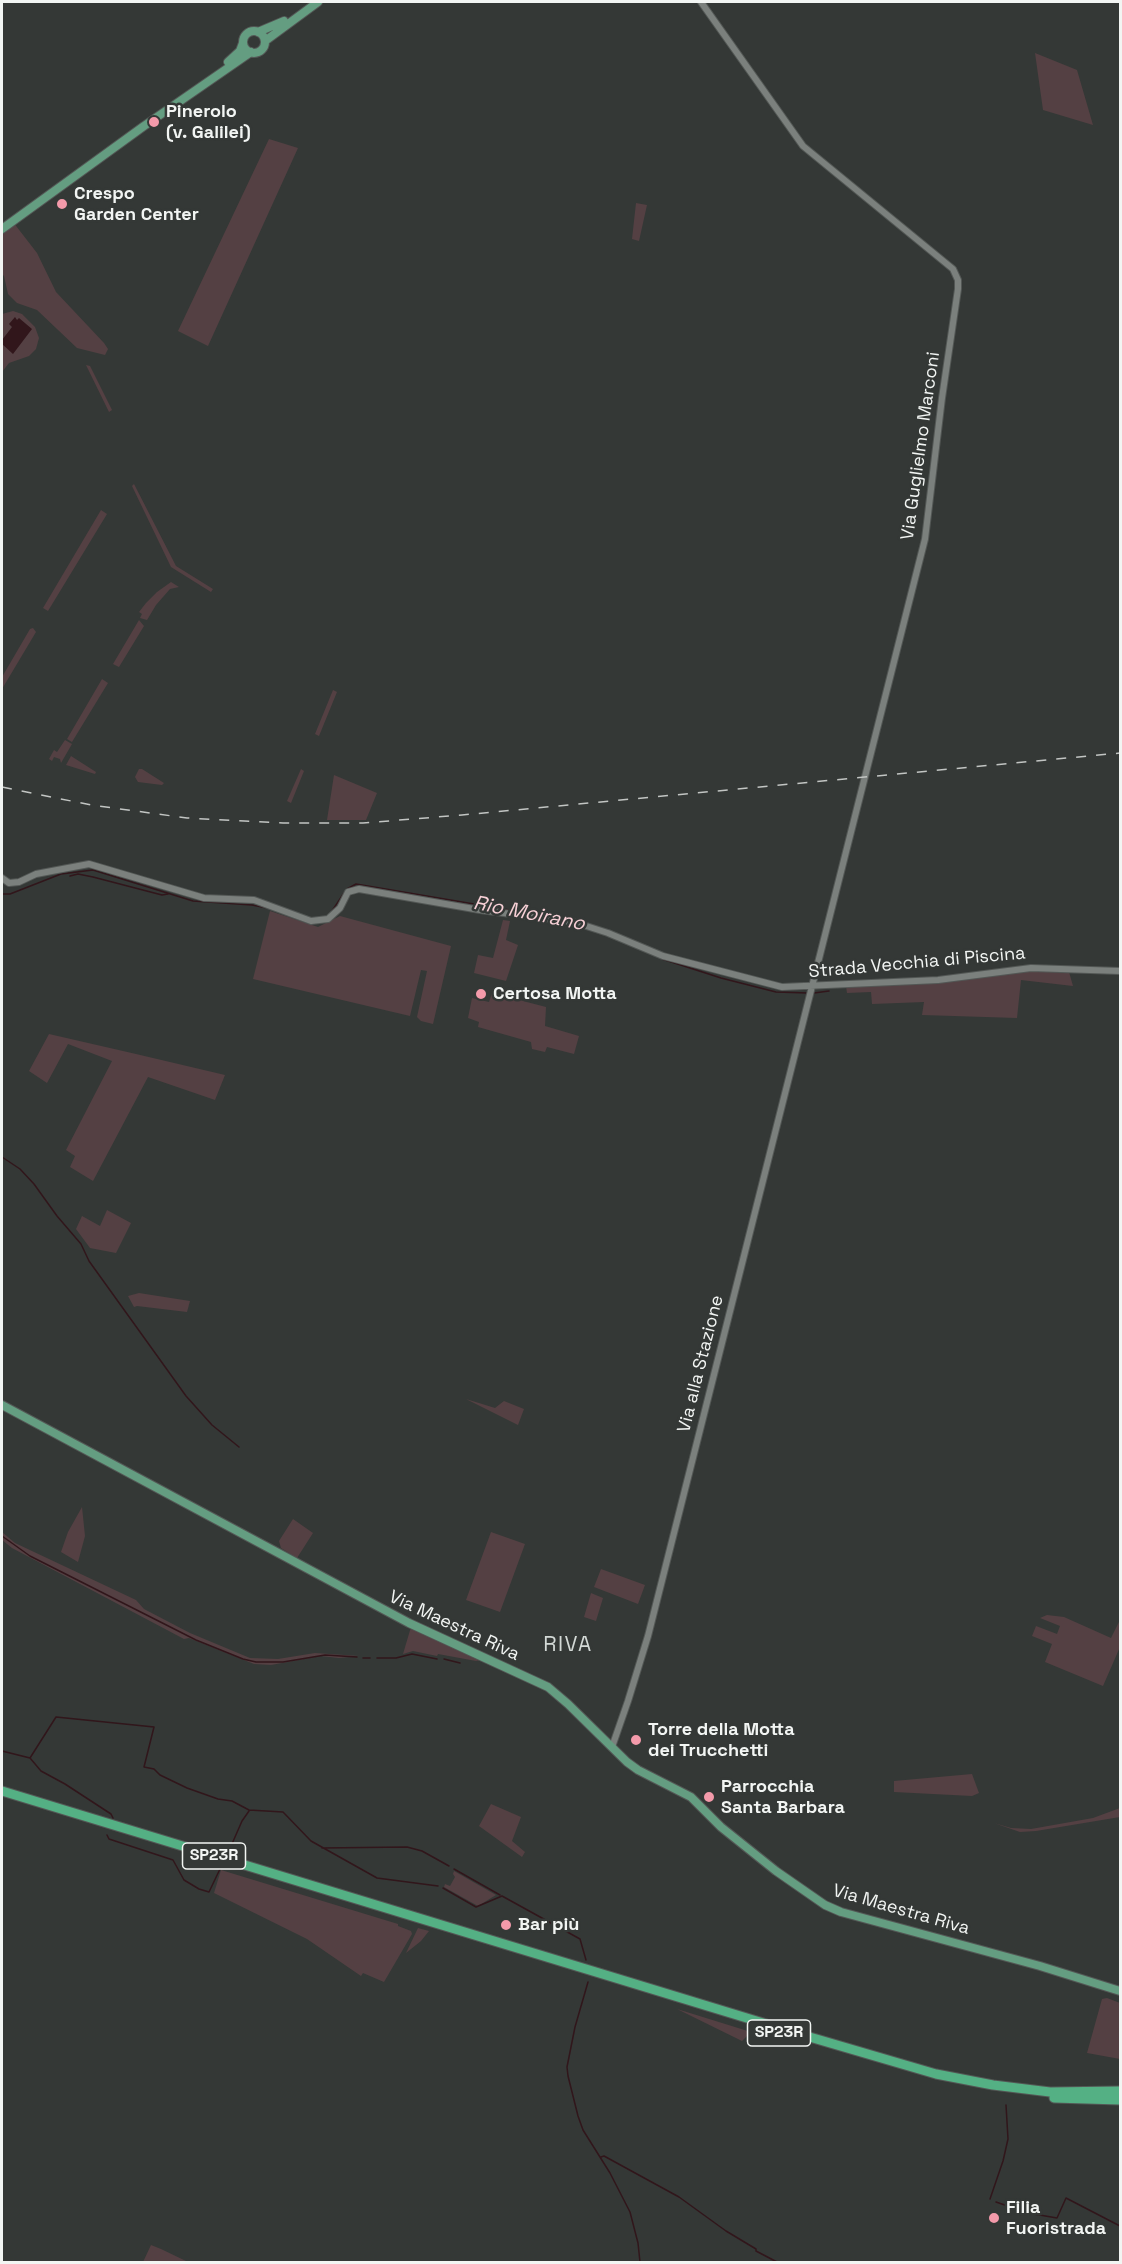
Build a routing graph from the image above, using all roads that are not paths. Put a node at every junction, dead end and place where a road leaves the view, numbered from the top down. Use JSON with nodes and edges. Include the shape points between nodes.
{"nodes":[{"id":1,"x":312,"y":2,"type":"edge"},
{"id":2,"x":318,"y":2,"type":"edge"},
{"id":3,"x":701,"y":2,"type":"edge"},
{"id":4,"x":258,"y":32,"type":"junction"},
{"id":5,"x":265,"y":41,"type":"junction"},
{"id":6,"x":243,"y":43,"type":"junction"},
{"id":7,"x":252,"y":52,"type":"junction"},
{"id":8,"x":2,"y":224,"type":"edge"},
{"id":9,"x":2,"y":229,"type":"edge"},
{"id":10,"x":2,"y":878,"type":"edge"},
{"id":11,"x":1120,"y":971,"type":"edge"},
{"id":12,"x":812,"y":986,"type":"junction"},
{"id":13,"x":2,"y":1405,"type":"edge"},
{"id":14,"x":612,"y":1747,"type":"junction"},
{"id":15,"x":2,"y":1791,"type":"edge"},
{"id":16,"x":2,"y":1797,"type":"edge"},
{"id":17,"x":425,"y":1923,"type":"junction"},
{"id":18,"x":445,"y":1929,"type":"junction"},
{"id":19,"x":1120,"y":1991,"type":"edge"},
{"id":20,"x":1120,"y":2091,"type":"edge"},
{"id":21,"x":1120,"y":2100,"type":"edge"}],
"edges":[{"from":1,"to":4,"type":"main road","via":[[285,21]]},
{"from":2,"to":5,"type":"main road"},
{"from":3,"to":12,"type":"street","name":"Via Guglielmo Marconi","via":[[803,146],[946,263],[958,280],[925,539]]},
{"from":4,"to":5,"type":"main road"},
{"from":4,"to":6,"type":"main road","via":[[247,33]]},
{"from":5,"to":7,"type":"main road","via":[[261,50]]},
{"from":6,"to":7,"type":"main road"},
{"from":6,"to":8,"type":"main road","via":[[240,51],[222,67]]},
{"from":7,"to":9,"type":"main road"},
{"from":10,"to":12,"type":"street","name":"Strada Vecchia di Piscina","via":[[9,883],[19,882],[36,874],[89,864],[204,898],[254,900],[311,921],[328,919],[340,908],[348,892],[358,889],[574,922],[651,952],[753,981],[782,987]]},
{"from":11,"to":12,"type":"street","name":"Strada Vecchia di Piscina","via":[[1021,969],[938,980]]},
{"from":12,"to":14,"type":"street","name":"Via alla Stazione","via":[[648,1636]]},
{"from":13,"to":14,"type":"main road","name":"Via Maestra Riva","via":[[409,1623],[543,1684]]},
{"from":14,"to":19,"type":"main road","name":"Via Maestra Riva","via":[[638,1770],[691,1797],[721,1827],[825,1905]]},
{"from":15,"to":17,"type":"highway","number":"SP23R"},
{"from":16,"to":17,"type":"highway","number":"SP23R"},
{"from":17,"to":18,"type":"highway","number":"SP23R"},
{"from":18,"to":20,"type":"highway","number":"SP23R","via":[[936,2074],[1050,2092]]},
{"from":18,"to":21,"type":"highway","number":"SP23R","via":[[936,2079],[1049,2098]]}]}
